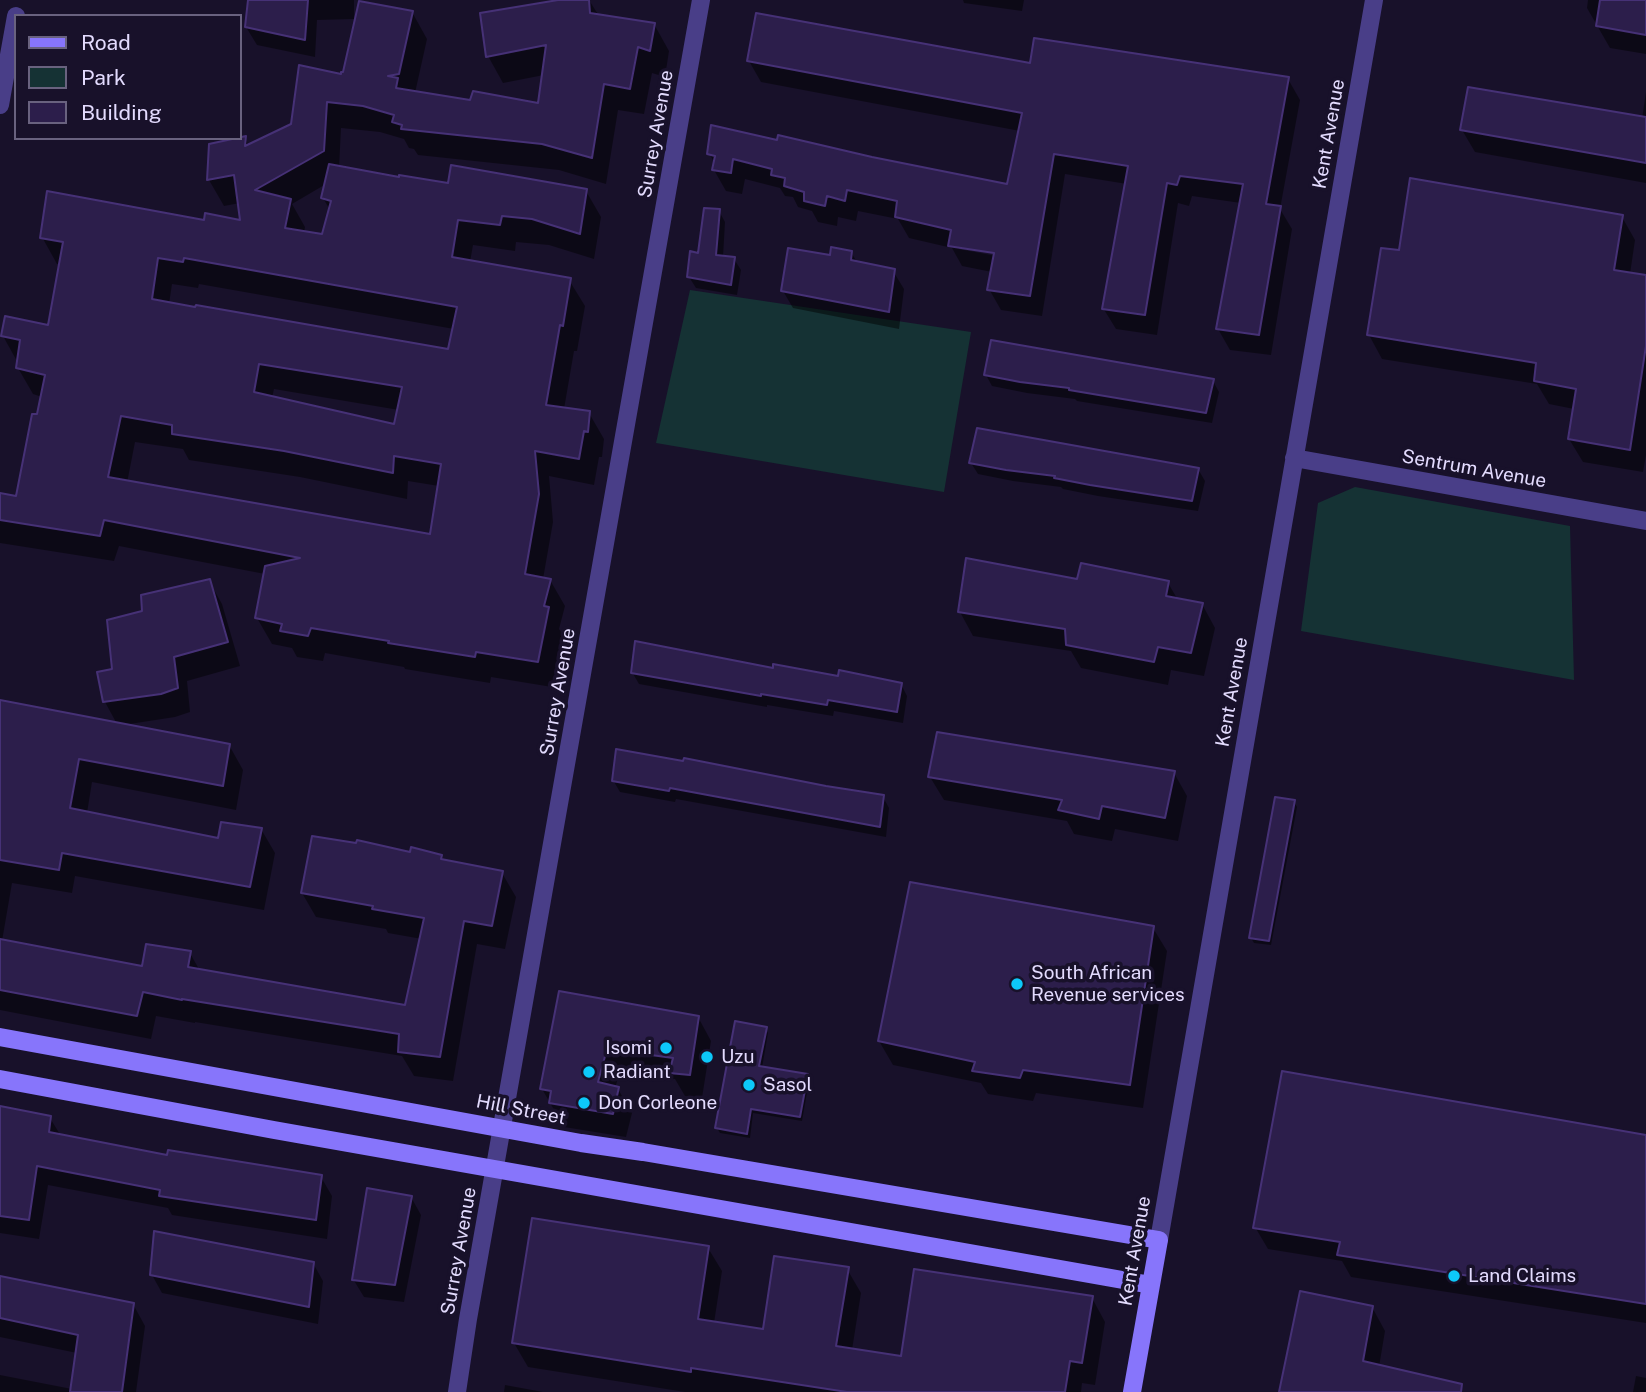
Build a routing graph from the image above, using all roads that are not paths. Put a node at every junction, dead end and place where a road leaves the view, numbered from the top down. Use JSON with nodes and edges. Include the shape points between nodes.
{"nodes":[{"id":1,"x":701,"y":0,"type":"edge"},
{"id":2,"x":1374,"y":0,"type":"edge"},
{"id":3,"x":14,"y":27,"type":"edge"},
{"id":4,"x":0,"y":105,"type":"edge"},
{"id":5,"x":1294,"y":458,"type":"junction"},
{"id":6,"x":1646,"y":521,"type":"edge"},
{"id":7,"x":0,"y":1037,"type":"edge"},
{"id":8,"x":0,"y":1079,"type":"edge"},
{"id":9,"x":503,"y":1128,"type":"junction"},
{"id":10,"x":495,"y":1169,"type":"junction"},
{"id":11,"x":1159,"y":1240,"type":"junction"},
{"id":12,"x":1151,"y":1284,"type":"junction"},
{"id":13,"x":457,"y":1392,"type":"edge"},
{"id":14,"x":1132,"y":1392,"type":"edge"}],
"edges":[{"from":1,"to":9,"type":"street","name":"Surrey Avenue"},
{"from":2,"to":5,"type":"street","name":"Kent Avenue"},
{"from":3,"to":4,"type":"street"},
{"from":5,"to":6,"type":"street","name":"Sentrum Avenue"},
{"from":5,"to":11,"type":"street","name":"Kent Avenue"},
{"from":7,"to":9,"type":"main road","name":"Hill Street"},
{"from":8,"to":10,"type":"main road"},
{"from":9,"to":10,"type":"street","name":"Surrey Avenue"},
{"from":9,"to":11,"type":"main road","name":"Hill Street"},
{"from":10,"to":12,"type":"main road"},
{"from":10,"to":13,"type":"street","name":"Surrey Avenue"},
{"from":11,"to":12,"type":"main road","name":"Kent Avenue"},
{"from":12,"to":14,"type":"main road","name":"Kent Avenue"}]}
